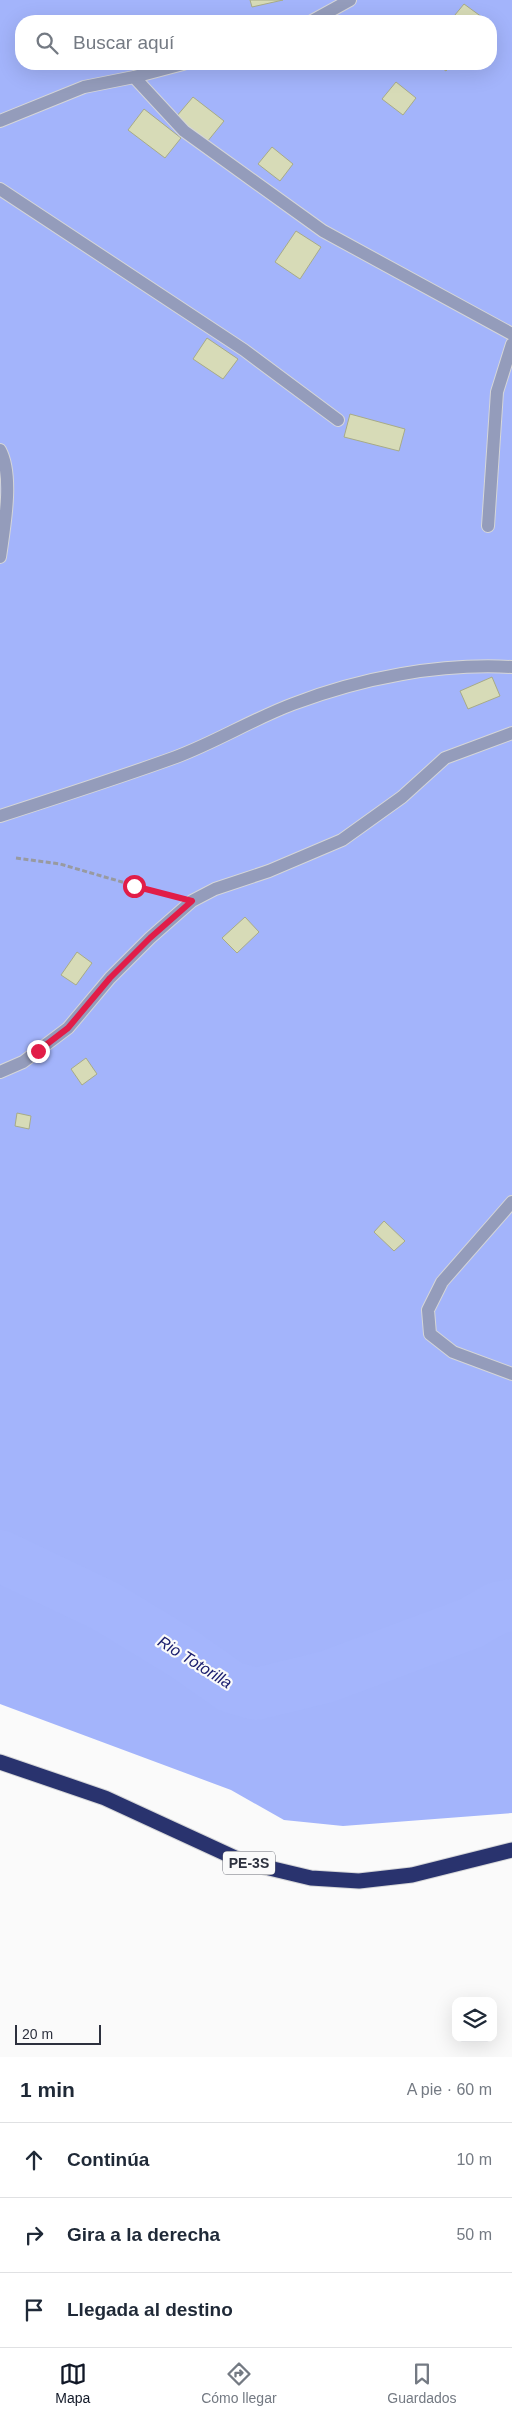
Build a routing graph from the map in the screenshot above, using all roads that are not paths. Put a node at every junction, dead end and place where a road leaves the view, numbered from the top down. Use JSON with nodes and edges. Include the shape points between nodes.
{"nodes":[{"id":1,"x":350,"y":0,"type":"edge"},
{"id":2,"x":323,"y":15,"type":"edge"},
{"id":3,"x":160,"y":70,"type":"edge"},
{"id":4,"x":134,"y":77,"type":"junction"},
{"id":5,"x":0,"y":120,"type":"edge"},
{"id":6,"x":0,"y":188,"type":"edge"},
{"id":7,"x":512,"y":334,"type":"edge"},
{"id":8,"x":512,"y":344,"type":"edge"},
{"id":9,"x":338,"y":420,"type":"dead end"},
{"id":10,"x":0,"y":450,"type":"edge"},
{"id":11,"x":488,"y":526,"type":"dead end"},
{"id":12,"x":0,"y":557,"type":"edge"},
{"id":13,"x":512,"y":666,"type":"edge"},
{"id":14,"x":512,"y":733,"type":"edge"},
{"id":15,"x":0,"y":816,"type":"edge"},
{"id":16,"x":0,"y":1072,"type":"edge"},
{"id":17,"x":512,"y":1202,"type":"edge"},
{"id":18,"x":512,"y":1374,"type":"edge"},
{"id":19,"x":0,"y":1762,"type":"edge"},
{"id":20,"x":512,"y":1850,"type":"edge"}],
"edges":[{"from":1,"to":2,"type":"street"},
{"from":3,"to":4,"type":"street"},
{"from":4,"to":5,"type":"street","via":[[84,86]]},
{"from":4,"to":7,"type":"street","via":[[184,131],[323,231]]},
{"from":6,"to":9,"type":"street","via":[[244,350]]},
{"from":8,"to":11,"type":"street","via":[[497,392]]},
{"from":10,"to":12,"type":"street","via":[[5,459],[7,508]]},
{"from":13,"to":15,"type":"street","via":[[443,669],[350,686],[293,704],[178,756]]},
{"from":14,"to":16,"type":"street","via":[[445,758],[402,797],[342,840],[192,901],[110,978],[68,1028],[23,1062]]},
{"from":17,"to":18,"type":"street","via":[[442,1282],[428,1310],[430,1334],[453,1352]]},
{"from":19,"to":20,"type":"highway","number":"PE-3S","via":[[105,1798],[244,1862],[311,1878],[359,1881],[412,1875]]}]}
